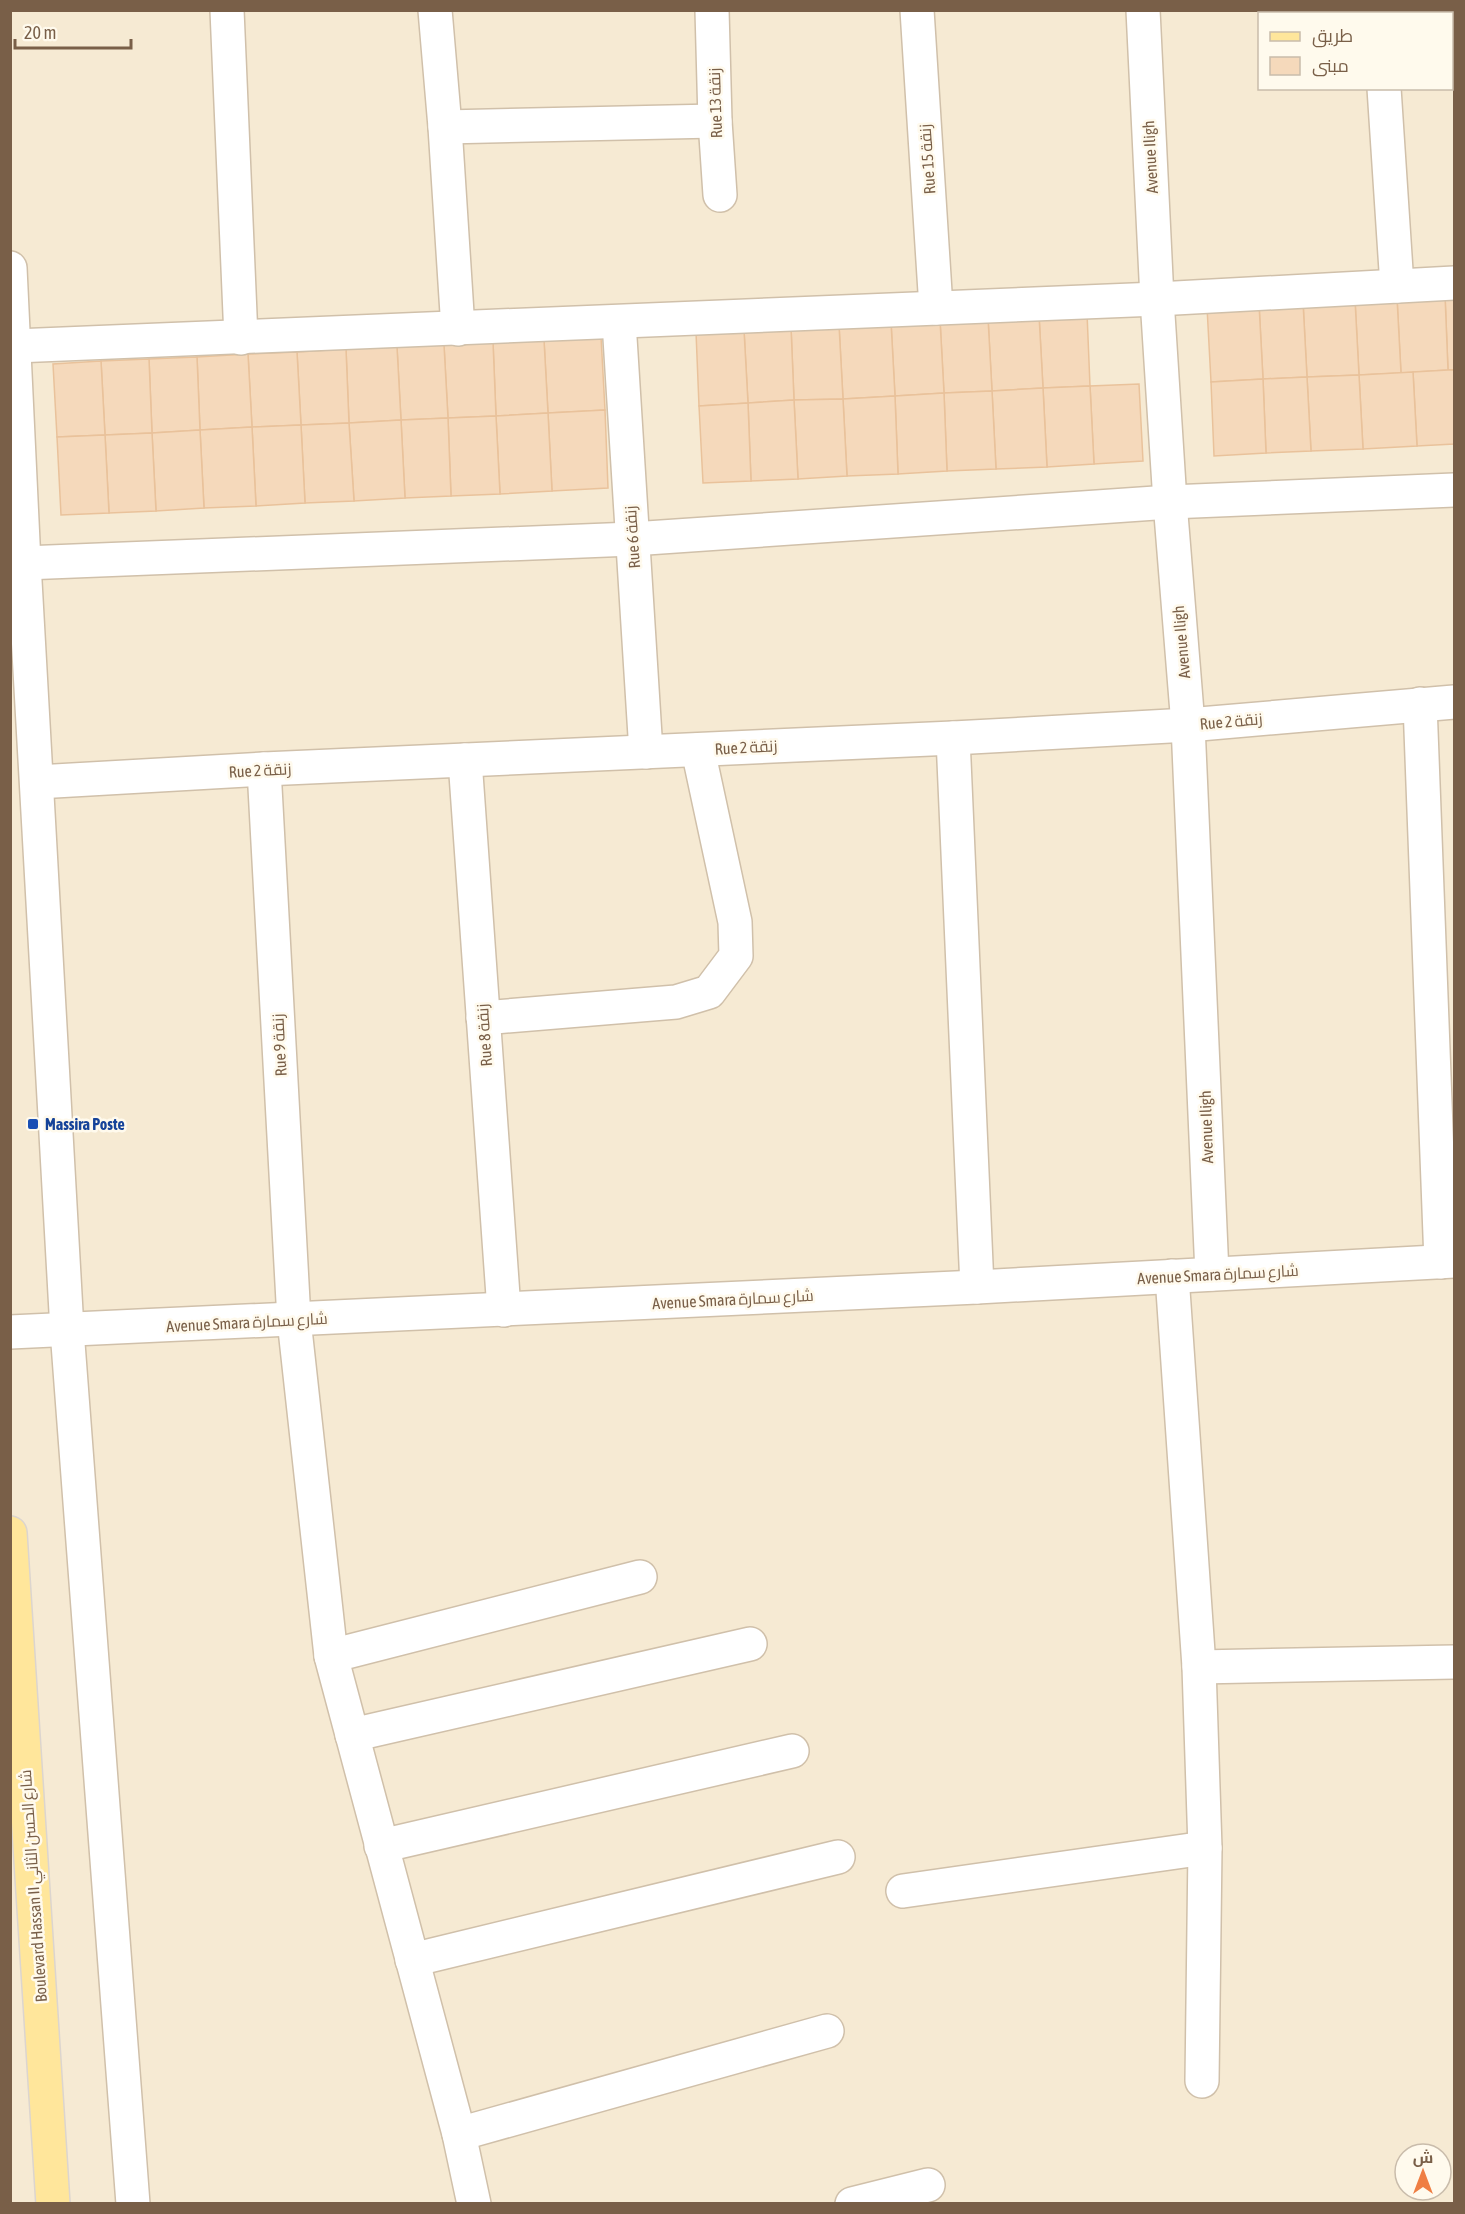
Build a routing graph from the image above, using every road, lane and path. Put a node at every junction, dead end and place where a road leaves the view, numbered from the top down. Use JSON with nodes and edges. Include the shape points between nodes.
{"nodes":[{"id":1,"x":226,"y":10,"type":"edge"},
{"id":2,"x":435,"y":10,"type":"edge"},
{"id":3,"x":712,"y":10,"type":"edge"},
{"id":4,"x":917,"y":10,"type":"edge"},
{"id":5,"x":1143,"y":10,"type":"edge"},
{"id":6,"x":1384,"y":90,"type":"edge"},
{"id":7,"x":715,"y":121,"type":"junction"},
{"id":8,"x":445,"y":127,"type":"junction"},
{"id":9,"x":720,"y":195,"type":"dead end"},
{"id":10,"x":10,"y":268,"type":"edge"},
{"id":11,"x":1455,"y":283,"type":"edge"},
{"id":12,"x":1397,"y":286,"type":"junction"},
{"id":13,"x":1157,"y":299,"type":"junction"},
{"id":14,"x":936,"y":308,"type":"junction"},
{"id":15,"x":619,"y":322,"type":"junction"},
{"id":16,"x":458,"y":329,"type":"junction"},
{"id":17,"x":241,"y":338,"type":"junction"},
{"id":18,"x":15,"y":346,"type":"junction"},
{"id":19,"x":1455,"y":490,"type":"edge"},
{"id":20,"x":1170,"y":502,"type":"junction"},
{"id":21,"x":632,"y":539,"type":"junction"},
{"id":22,"x":24,"y":564,"type":"junction"},
{"id":23,"x":1455,"y":702,"type":"edge"},
{"id":24,"x":1420,"y":704,"type":"junction"},
{"id":25,"x":1188,"y":724,"type":"junction"},
{"id":26,"x":953,"y":738,"type":"junction"},
{"id":27,"x":698,"y":750,"type":"junction"},
{"id":28,"x":646,"y":752,"type":"junction"},
{"id":29,"x":465,"y":760,"type":"junction"},
{"id":30,"x":264,"y":770,"type":"junction"},
{"id":31,"x":37,"y":782,"type":"junction"},
{"id":32,"x":483,"y":1018,"type":"junction"},
{"id":33,"x":1448,"y":1261,"type":"edge"},
{"id":34,"x":1212,"y":1274,"type":"junction"},
{"id":35,"x":1172,"y":1276,"type":"junction"},
{"id":36,"x":977,"y":1287,"type":"junction"},
{"id":37,"x":504,"y":1310,"type":"junction"},
{"id":38,"x":294,"y":1320,"type":"junction"},
{"id":39,"x":67,"y":1330,"type":"junction"},
{"id":40,"x":10,"y":1332,"type":"edge"},
{"id":41,"x":10,"y":1533,"type":"edge"},
{"id":42,"x":640,"y":1577,"type":"dead end"},
{"id":43,"x":750,"y":1644,"type":"dead end"},
{"id":44,"x":331,"y":1656,"type":"junction"},
{"id":45,"x":1455,"y":1662,"type":"edge"},
{"id":46,"x":1198,"y":1667,"type":"junction"},
{"id":47,"x":352,"y":1735,"type":"junction"},
{"id":48,"x":792,"y":1751,"type":"dead end"},
{"id":49,"x":381,"y":1846,"type":"junction"},
{"id":50,"x":1205,"y":1848,"type":"junction"},
{"id":51,"x":838,"y":1857,"type":"dead end"},
{"id":52,"x":903,"y":1891,"type":"dead end"},
{"id":53,"x":412,"y":1960,"type":"junction"},
{"id":54,"x":827,"y":2031,"type":"dead end"},
{"id":55,"x":1202,"y":2080,"type":"dead end"},
{"id":56,"x":459,"y":2134,"type":"junction"},
{"id":57,"x":928,"y":2184,"type":"dead end"},
{"id":58,"x":53,"y":2204,"type":"edge"},
{"id":59,"x":133,"y":2204,"type":"edge"},
{"id":60,"x":474,"y":2204,"type":"edge"},
{"id":61,"x":852,"y":2204,"type":"edge"}],
"edges":[{"from":1,"to":17,"type":"street"},
{"from":2,"to":8,"type":"street"},
{"from":3,"to":7,"type":"street","name":"Rue 13 زنقة"},
{"from":4,"to":14,"type":"street","name":"Rue 15 زنقة"},
{"from":5,"to":13,"type":"street","name":"Avenue Iligh"},
{"from":6,"to":12,"type":"street"},
{"from":7,"to":8,"type":"street"},
{"from":7,"to":9,"type":"street","name":"Rue 13 زنقة"},
{"from":8,"to":16,"type":"street"},
{"from":10,"to":18,"type":"street"},
{"from":11,"to":12,"type":"street"},
{"from":12,"to":13,"type":"street"},
{"from":13,"to":14,"type":"street"},
{"from":13,"to":20,"type":"street","name":"Avenue Iligh"},
{"from":14,"to":15,"type":"street"},
{"from":15,"to":16,"type":"street"},
{"from":15,"to":21,"type":"street","name":"Rue 6 زنقة"},
{"from":16,"to":17,"type":"street"},
{"from":17,"to":18,"type":"street"},
{"from":18,"to":22,"type":"street"},
{"from":19,"to":20,"type":"street"},
{"from":20,"to":21,"type":"street"},
{"from":20,"to":25,"type":"street","name":"Avenue Iligh"},
{"from":21,"to":22,"type":"street"},
{"from":21,"to":28,"type":"street","name":"Rue 6 زنقة"},
{"from":22,"to":31,"type":"street"},
{"from":23,"to":24,"type":"street","name":"Rue 2 زنقة"},
{"from":24,"to":25,"type":"street","name":"Rue 2 زنقة"},
{"from":24,"to":33,"type":"street"},
{"from":25,"to":26,"type":"street","name":"Rue 2 زنقة"},
{"from":25,"to":34,"type":"street","name":"Avenue Iligh"},
{"from":26,"to":27,"type":"street","name":"Rue 2 زنقة"},
{"from":26,"to":36,"type":"street"},
{"from":27,"to":28,"type":"street","name":"Rue 2 زنقة"},
{"from":27,"to":32,"type":"street","via":[[735,922],[736,956],[709,992],[676,1002]]},
{"from":28,"to":29,"type":"street","name":"Rue 2 زنقة"},
{"from":29,"to":30,"type":"street","name":"Rue 2 زنقة"},
{"from":29,"to":32,"type":"street","name":"Rue 8 زنقة"},
{"from":30,"to":31,"type":"street","name":"Rue 2 زنقة"},
{"from":30,"to":38,"type":"street","name":"Rue 9 زنقة"},
{"from":31,"to":39,"type":"street"},
{"from":32,"to":37,"type":"street","name":"Rue 8 زنقة"},
{"from":33,"to":34,"type":"street","name":"Avenue Smara شارع سمارة"},
{"from":34,"to":35,"type":"street","name":"Avenue Smara شارع سمارة"},
{"from":35,"to":36,"type":"street","name":"Avenue Smara شارع سمارة"},
{"from":35,"to":46,"type":"street"},
{"from":36,"to":37,"type":"street","name":"Avenue Smara شارع سمارة"},
{"from":37,"to":38,"type":"street","name":"Avenue Smara شارع سمارة"},
{"from":38,"to":39,"type":"street","name":"Avenue Smara شارع سمارة"},
{"from":38,"to":44,"type":"street","name":"Rue 9 زنقة"},
{"from":39,"to":40,"type":"street","name":"Avenue Smara شارع سمارة"},
{"from":39,"to":59,"type":"street"},
{"from":41,"to":58,"type":"main road","name":"Boulevard Hassan II شارع الحسن الثاني"},
{"from":42,"to":44,"type":"street"},
{"from":43,"to":47,"type":"street"},
{"from":44,"to":47,"type":"street","name":"Rue 9 زنقة"},
{"from":45,"to":46,"type":"street"},
{"from":46,"to":50,"type":"street"},
{"from":47,"to":49,"type":"street","name":"Rue 9 زنقة"},
{"from":48,"to":49,"type":"street"},
{"from":49,"to":53,"type":"street","name":"Rue 9 زنقة"},
{"from":50,"to":52,"type":"street"},
{"from":50,"to":55,"type":"street"},
{"from":51,"to":53,"type":"street"},
{"from":53,"to":56,"type":"street","name":"Rue 9 زنقة"},
{"from":54,"to":56,"type":"street"},
{"from":56,"to":60,"type":"street","name":"Rue 9 زنقة"},
{"from":57,"to":61,"type":"street"}]}
